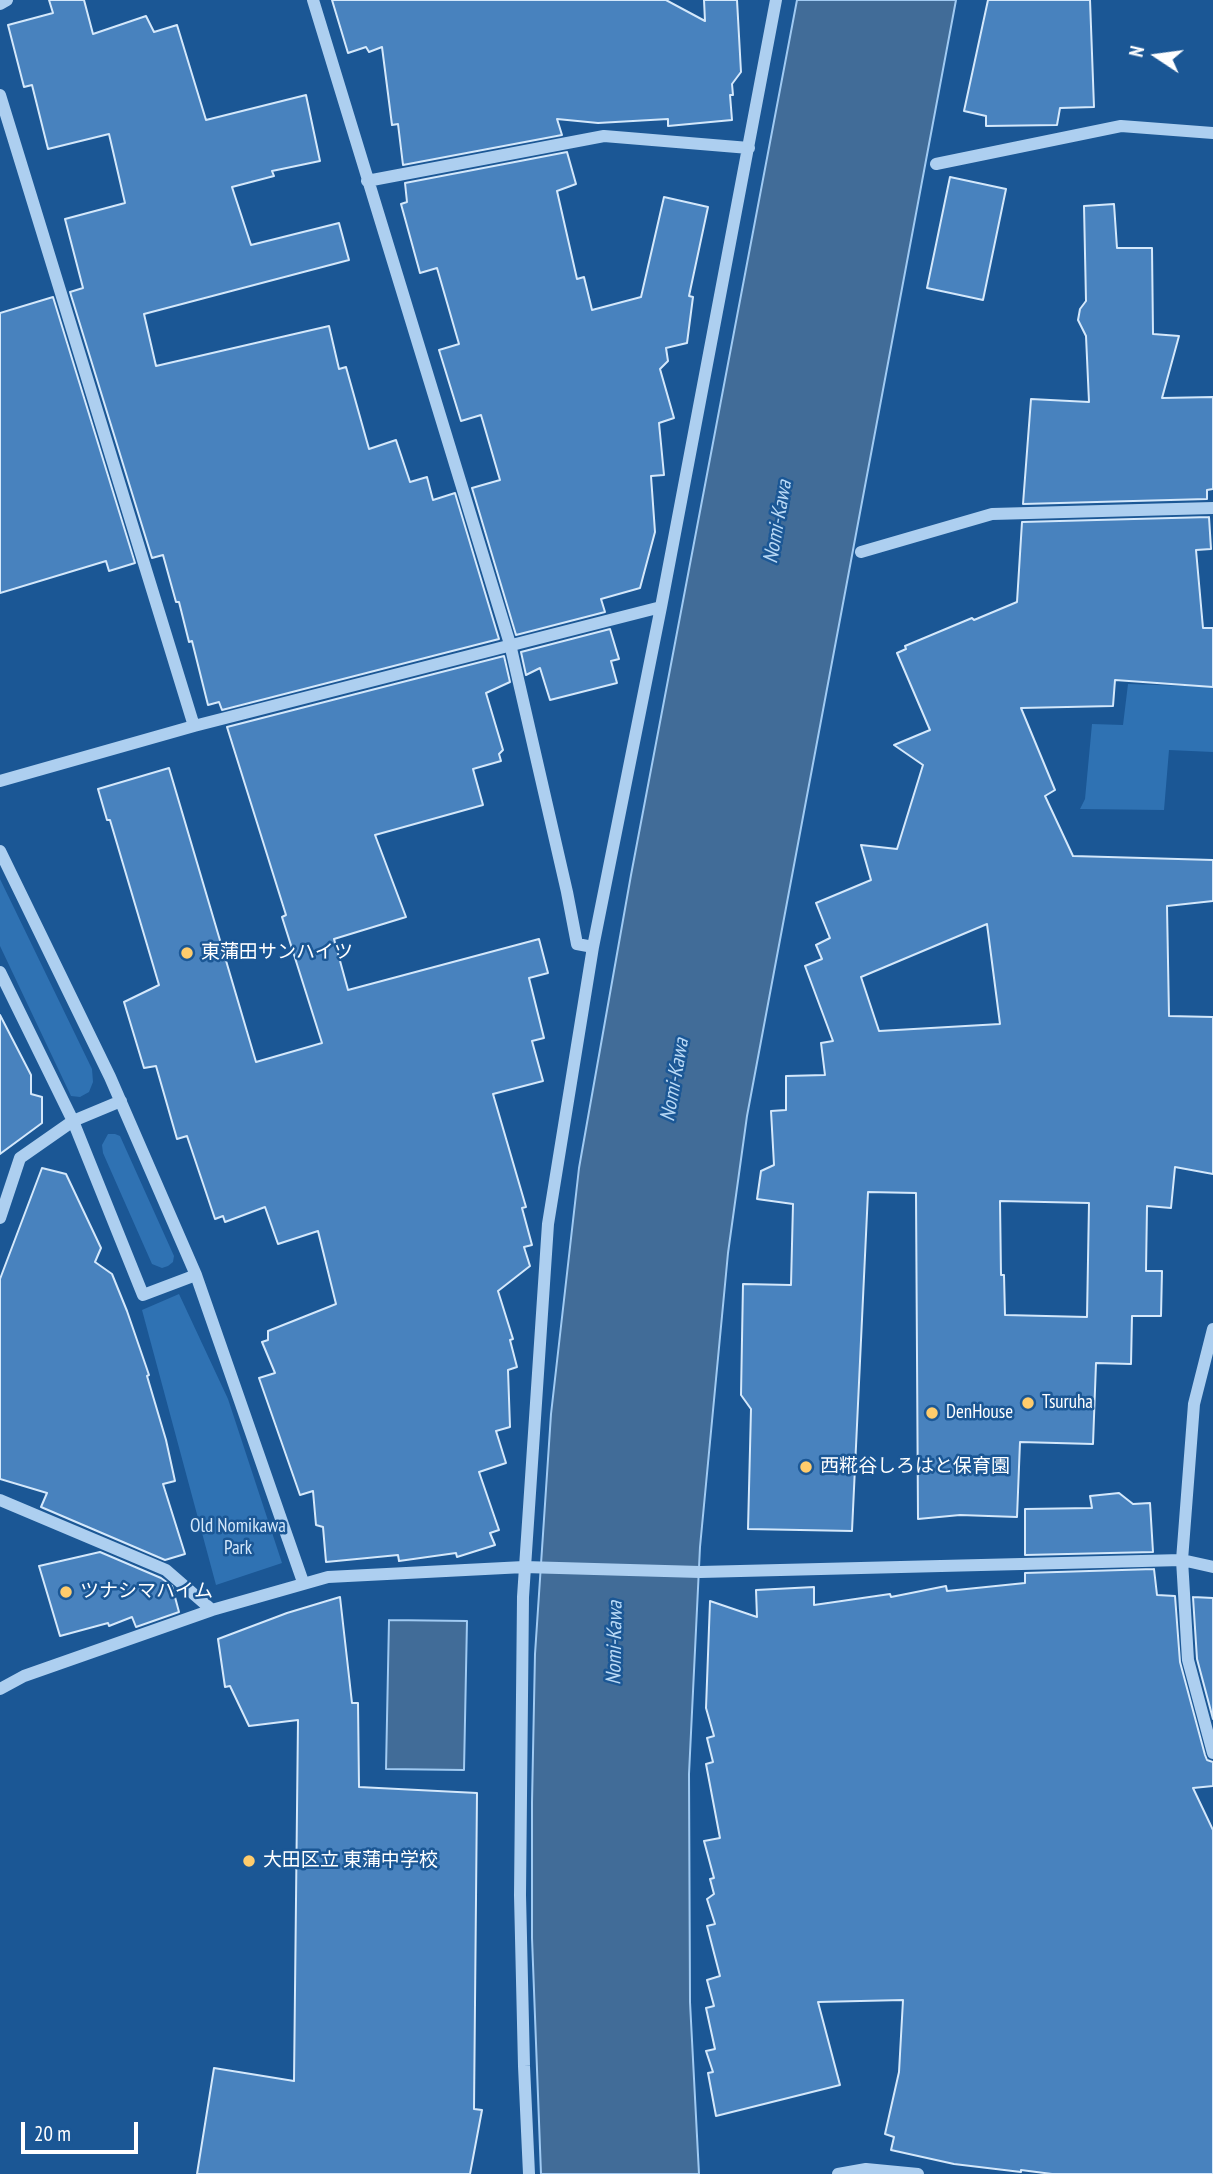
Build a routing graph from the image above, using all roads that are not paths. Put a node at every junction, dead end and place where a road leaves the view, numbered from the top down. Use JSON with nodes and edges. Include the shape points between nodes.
{"nodes":[{"id":1,"x":7,"y":0,"type":"edge"},
{"id":2,"x":313,"y":0,"type":"edge"},
{"id":3,"x":776,"y":0,"type":"edge"},
{"id":4,"x":0,"y":4,"type":"edge"},
{"id":5,"x":0,"y":94,"type":"edge"},
{"id":6,"x":1213,"y":133,"type":"edge"},
{"id":7,"x":749,"y":148,"type":"junction"},
{"id":8,"x":936,"y":164,"type":"dead end"},
{"id":9,"x":367,"y":181,"type":"junction"},
{"id":10,"x":1213,"y":508,"type":"edge"},
{"id":11,"x":861,"y":552,"type":"dead end"},
{"id":12,"x":661,"y":607,"type":"junction"},
{"id":13,"x":510,"y":644,"type":"junction"},
{"id":14,"x":194,"y":726,"type":"junction"},
{"id":15,"x":0,"y":781,"type":"edge"},
{"id":16,"x":0,"y":851,"type":"edge"},
{"id":17,"x":593,"y":947,"type":"junction"},
{"id":18,"x":0,"y":972,"type":"edge"},
{"id":19,"x":121,"y":1101,"type":"junction"},
{"id":20,"x":73,"y":1121,"type":"junction"},
{"id":21,"x":0,"y":1218,"type":"edge"},
{"id":22,"x":196,"y":1275,"type":"junction"},
{"id":23,"x":1213,"y":1329,"type":"edge"},
{"id":24,"x":0,"y":1500,"type":"edge"},
{"id":25,"x":1182,"y":1560,"type":"junction"},
{"id":26,"x":530,"y":1567,"type":"junction"},
{"id":27,"x":1213,"y":1567,"type":"edge"},
{"id":28,"x":303,"y":1582,"type":"junction"},
{"id":29,"x":212,"y":1610,"type":"junction"},
{"id":30,"x":0,"y":1689,"type":"edge"},
{"id":31,"x":1213,"y":1753,"type":"edge"},
{"id":32,"x":529,"y":2174,"type":"edge"},
{"id":33,"x":838,"y":2174,"type":"edge"},
{"id":34,"x":918,"y":2174,"type":"edge"}],
"edges":[{"from":1,"to":4,"type":"street"},
{"from":2,"to":9,"type":"street"},
{"from":3,"to":7,"type":"street"},
{"from":5,"to":14,"type":"street"},
{"from":6,"to":8,"type":"street","via":[[1121,126]]},
{"from":7,"to":9,"type":"street","via":[[604,136]]},
{"from":7,"to":12,"type":"street"},
{"from":9,"to":13,"type":"street"},
{"from":10,"to":11,"type":"street","via":[[992,514]]},
{"from":12,"to":13,"type":"street"},
{"from":12,"to":17,"type":"street"},
{"from":13,"to":14,"type":"street"},
{"from":13,"to":17,"type":"street","via":[[577,944]]},
{"from":14,"to":15,"type":"street"},
{"from":16,"to":19,"type":"street"},
{"from":17,"to":26,"type":"street","via":[[548,1224]]},
{"from":18,"to":20,"type":"street"},
{"from":19,"to":20,"type":"street"},
{"from":19,"to":22,"type":"street"},
{"from":20,"to":21,"type":"street","via":[[20,1158]]},
{"from":20,"to":22,"type":"street","via":[[143,1295]]},
{"from":22,"to":28,"type":"street"},
{"from":23,"to":25,"type":"street","via":[[1194,1404]]},
{"from":24,"to":29,"type":"street","via":[[166,1570]]},
{"from":25,"to":26,"type":"street","via":[[700,1572]]},
{"from":25,"to":27,"type":"street"},
{"from":25,"to":31,"type":"street","via":[[1188,1660]]},
{"from":26,"to":28,"type":"street"},
{"from":26,"to":32,"type":"street","via":[[523,1597],[520,1895]]},
{"from":28,"to":29,"type":"street"},
{"from":29,"to":30,"type":"street","via":[[24,1676]]},
{"from":33,"to":34,"type":"street","via":[[866,2169]]}]}
